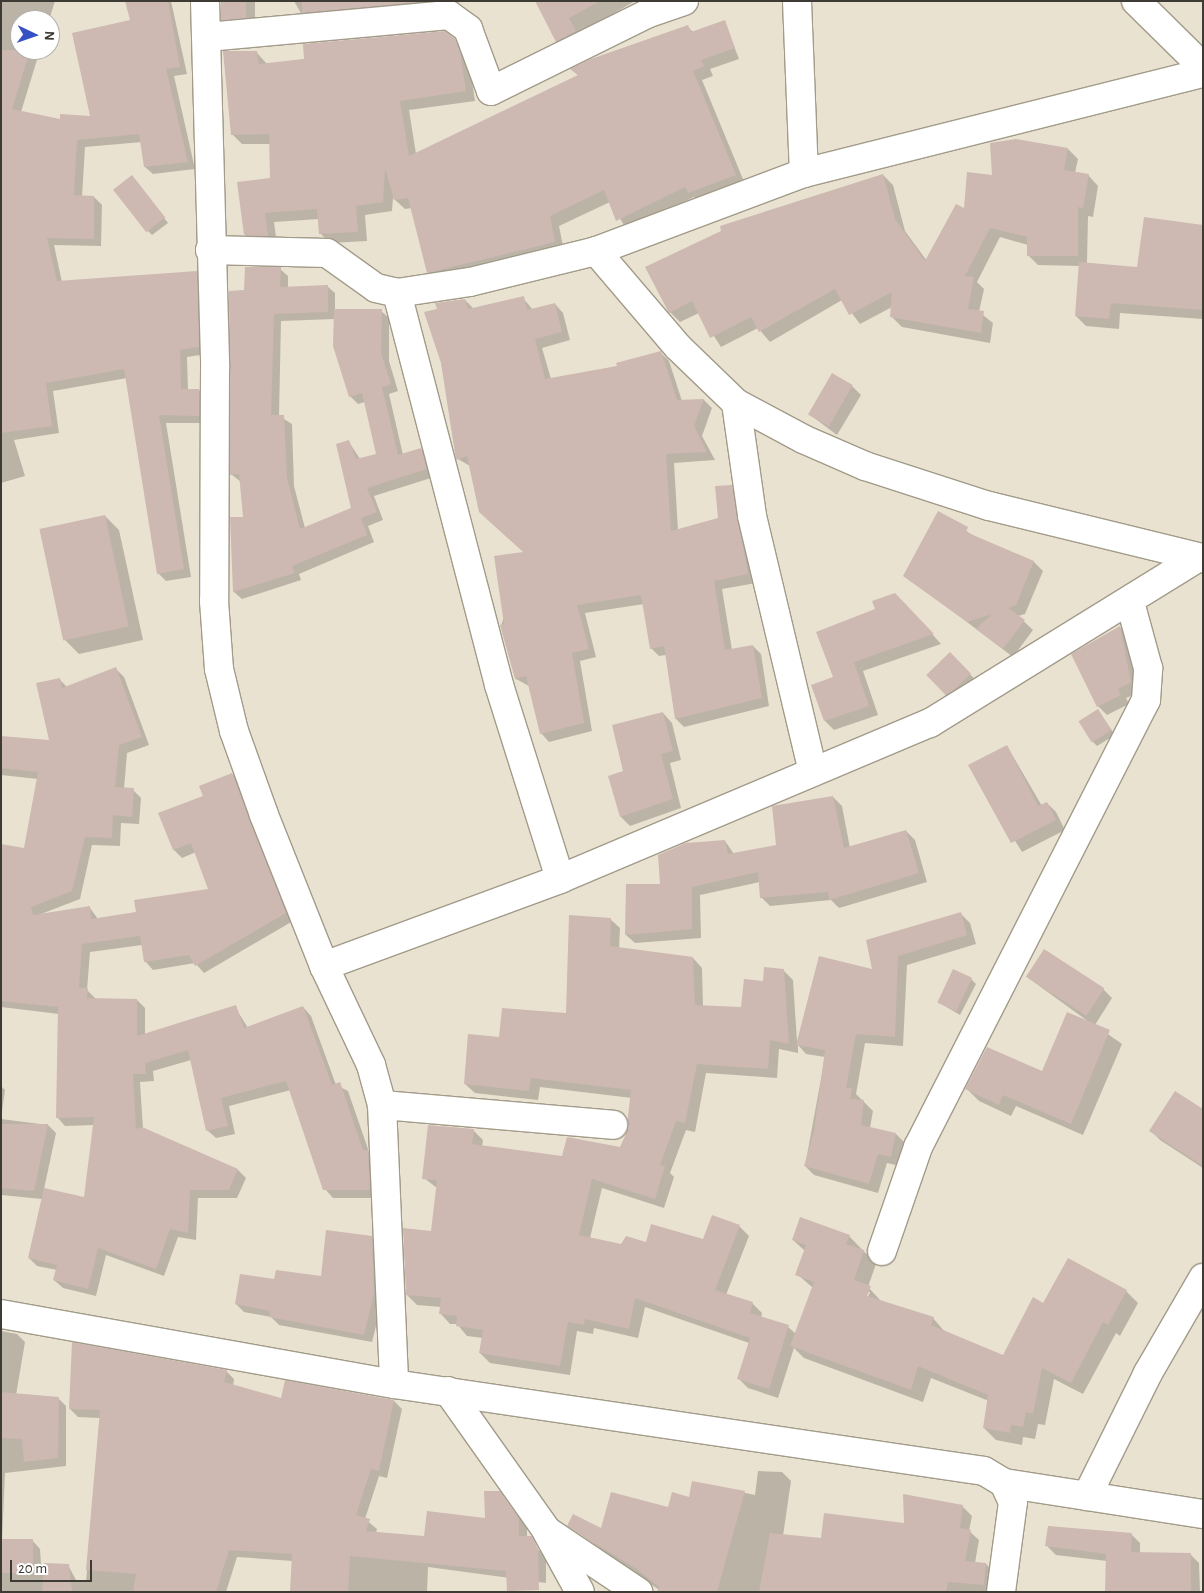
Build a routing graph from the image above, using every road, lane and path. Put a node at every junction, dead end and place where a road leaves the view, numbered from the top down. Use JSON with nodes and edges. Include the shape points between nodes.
{"nodes":[{"id":1,"x":205,"y":1,"type":"edge"},
{"id":2,"x":684,"y":1,"type":"edge"},
{"id":3,"x":797,"y":1,"type":"edge"},
{"id":4,"x":1136,"y":1,"type":"edge"},
{"id":5,"x":207,"y":37,"type":"junction"},
{"id":6,"x":1203,"y":67,"type":"edge"},
{"id":7,"x":1203,"y":73,"type":"edge"},
{"id":8,"x":804,"y":173,"type":"junction"},
{"id":9,"x":210,"y":250,"type":"junction"},
{"id":10,"x":596,"y":251,"type":"junction"},
{"id":11,"x":397,"y":293,"type":"junction"},
{"id":12,"x":736,"y":403,"type":"junction"},
{"id":13,"x":1200,"y":558,"type":"edge"},
{"id":14,"x":1130,"y":602,"type":"junction"},
{"id":15,"x":813,"y":772,"type":"junction"},
{"id":16,"x":560,"y":879,"type":"junction"},
{"id":17,"x":324,"y":966,"type":"junction"},
{"id":18,"x":382,"y":1105,"type":"junction"},
{"id":19,"x":613,"y":1126,"type":"dead end"},
{"id":20,"x":882,"y":1251,"type":"dead end"},
{"id":21,"x":1203,"y":1278,"type":"edge"},
{"id":22,"x":1,"y":1314,"type":"edge"},
{"id":23,"x":394,"y":1384,"type":"junction"},
{"id":24,"x":448,"y":1391,"type":"junction"},
{"id":25,"x":1004,"y":1483,"type":"junction"},
{"id":26,"x":1086,"y":1496,"type":"junction"},
{"id":27,"x":1203,"y":1514,"type":"edge"},
{"id":28,"x":547,"y":1530,"type":"junction"},
{"id":29,"x":580,"y":1592,"type":"edge"},
{"id":30,"x":638,"y":1592,"type":"edge"},
{"id":31,"x":1001,"y":1592,"type":"edge"}],
"edges":[{"from":1,"to":5,"type":"street"},
{"from":2,"to":5,"type":"street","via":[[649,13],[491,91],[468,29],[449,15]]},
{"from":3,"to":8,"type":"street"},
{"from":4,"to":6,"type":"street"},
{"from":5,"to":9,"type":"street"},
{"from":7,"to":8,"type":"street"},
{"from":8,"to":10,"type":"street"},
{"from":9,"to":11,"type":"street","via":[[327,253],[376,288]]},
{"from":9,"to":17,"type":"street","via":[[214,601],[220,669],[234,731]]},
{"from":10,"to":11,"type":"street","via":[[470,282]]},
{"from":10,"to":12,"type":"street","via":[[678,347]]},
{"from":11,"to":16,"type":"street","via":[[499,685]]},
{"from":12,"to":13,"type":"street","via":[[865,466],[989,506]]},
{"from":12,"to":15,"type":"street","via":[[752,516]]},
{"from":13,"to":14,"type":"street"},
{"from":14,"to":15,"type":"street","via":[[930,723]]},
{"from":14,"to":20,"type":"street","via":[[1148,668],[1146,700],[918,1147]]},
{"from":15,"to":16,"type":"street"},
{"from":16,"to":17,"type":"street"},
{"from":17,"to":18,"type":"street","via":[[370,1065]]},
{"from":18,"to":19,"type":"street"},
{"from":18,"to":23,"type":"street"},
{"from":21,"to":26,"type":"street","via":[[1148,1373]]},
{"from":22,"to":23,"type":"street"},
{"from":23,"to":24,"type":"street"},
{"from":24,"to":25,"type":"street","via":[[984,1471]]},
{"from":24,"to":28,"type":"street"},
{"from":25,"to":26,"type":"street"},
{"from":25,"to":31,"type":"street","via":[[1013,1502]]},
{"from":26,"to":27,"type":"street"},
{"from":28,"to":29,"type":"street"},
{"from":28,"to":30,"type":"street"}]}
